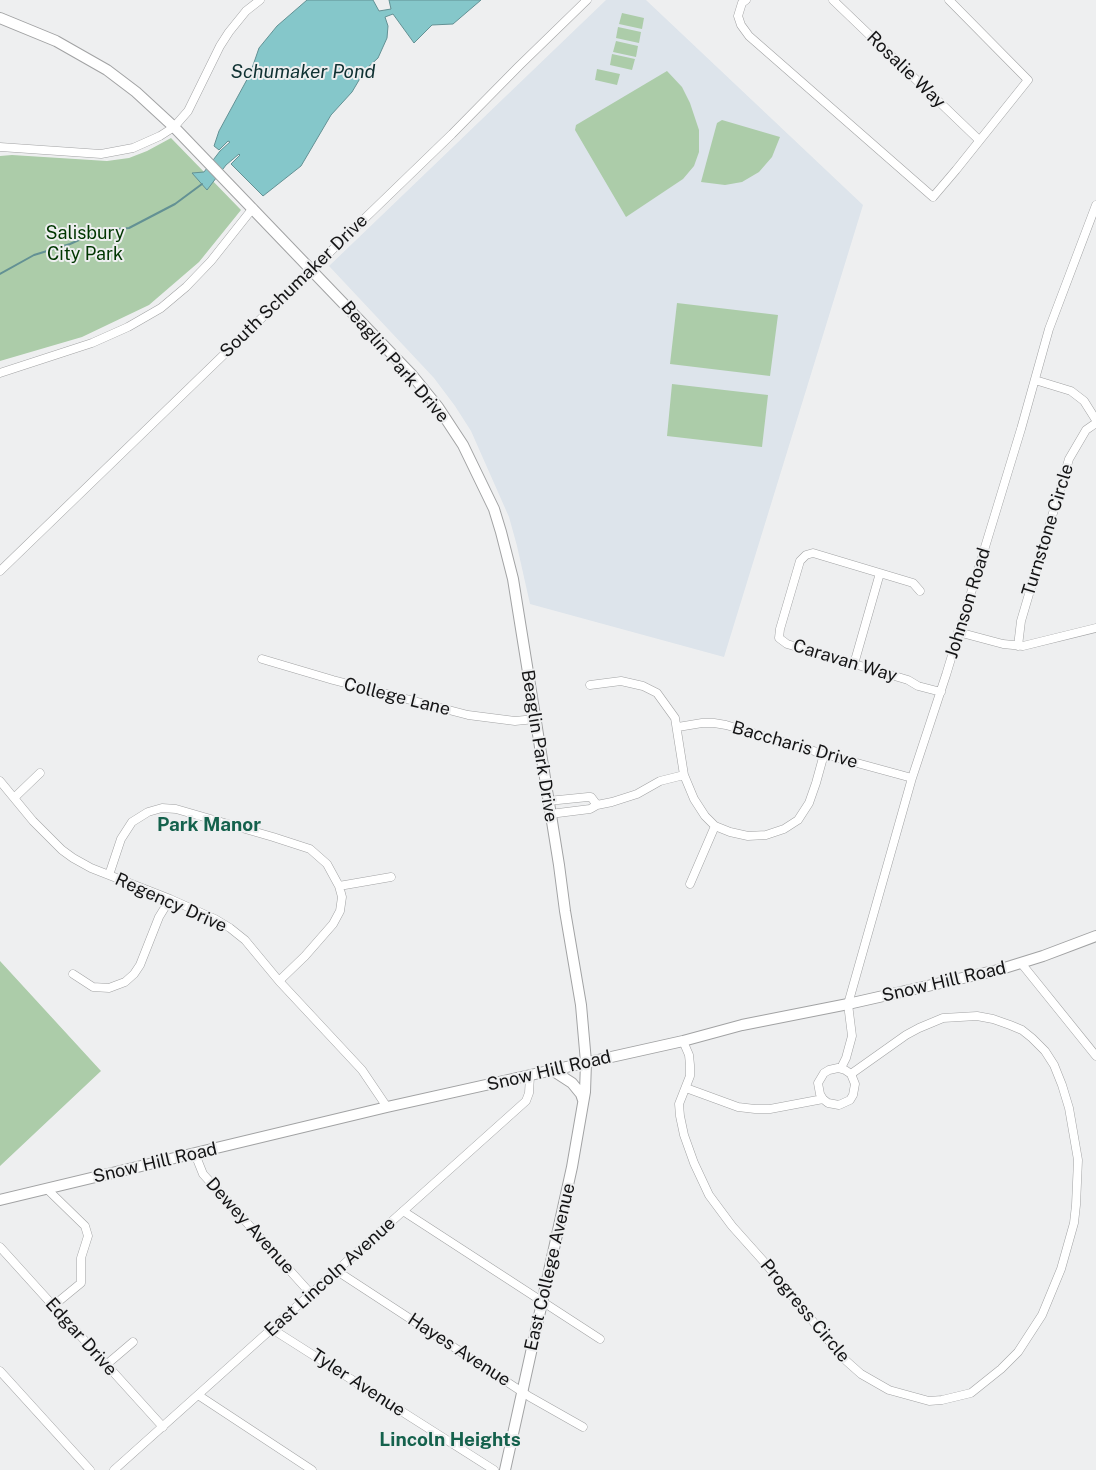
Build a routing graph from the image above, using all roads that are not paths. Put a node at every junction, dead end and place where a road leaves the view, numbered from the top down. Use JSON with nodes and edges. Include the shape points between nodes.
{"nodes":[{"id":1,"x":259,"y":0,"type":"edge"},
{"id":2,"x":587,"y":0,"type":"edge"},
{"id":3,"x":746,"y":0,"type":"edge"},
{"id":4,"x":833,"y":0,"type":"edge"},
{"id":5,"x":949,"y":0,"type":"edge"},
{"id":6,"x":0,"y":18,"type":"edge"},
{"id":7,"x":174,"y":127,"type":"junction"},
{"id":8,"x":979,"y":140,"type":"junction"},
{"id":9,"x":0,"y":147,"type":"edge"},
{"id":10,"x":1096,"y":205,"type":"edge"},
{"id":11,"x":253,"y":208,"type":"junction"},
{"id":12,"x":312,"y":269,"type":"junction"},
{"id":13,"x":0,"y":373,"type":"edge"},
{"id":14,"x":1035,"y":380,"type":"junction"},
{"id":15,"x":1096,"y":421,"type":"edge"},
{"id":16,"x":0,"y":571,"type":"edge"},
{"id":17,"x":880,"y":574,"type":"junction"},
{"id":18,"x":920,"y":591,"type":"dead end"},
{"id":19,"x":1096,"y":628,"type":"edge"},
{"id":20,"x":958,"y":632,"type":"junction"},
{"id":21,"x":1018,"y":646,"type":"junction"},
{"id":22,"x":262,"y":659,"type":"dead end"},
{"id":23,"x":854,"y":664,"type":"junction"},
{"id":24,"x":590,"y":686,"type":"dead end"},
{"id":25,"x":941,"y":692,"type":"junction"},
{"id":26,"x":535,"y":718,"type":"junction"},
{"id":27,"x":678,"y":727,"type":"junction"},
{"id":28,"x":824,"y":754,"type":"junction"},
{"id":29,"x":40,"y":773,"type":"dead end"},
{"id":30,"x":684,"y":775,"type":"junction"},
{"id":31,"x":912,"y":778,"type":"junction"},
{"id":32,"x":0,"y":782,"type":"edge"},
{"id":33,"x":14,"y":798,"type":"junction"},
{"id":34,"x":548,"y":801,"type":"junction"},
{"id":35,"x":597,"y":804,"type":"junction"},
{"id":36,"x":550,"y":814,"type":"junction"},
{"id":37,"x":715,"y":826,"type":"junction"},
{"id":38,"x":109,"y":875,"type":"junction"},
{"id":39,"x":391,"y":877,"type":"dead end"},
{"id":40,"x":690,"y":884,"type":"dead end"},
{"id":41,"x":339,"y":886,"type":"junction"},
{"id":42,"x":170,"y":899,"type":"junction"},
{"id":43,"x":1096,"y":936,"type":"edge"},
{"id":44,"x":1021,"y":963,"type":"junction"},
{"id":45,"x":73,"y":974,"type":"dead end"},
{"id":46,"x":279,"y":981,"type":"junction"},
{"id":47,"x":848,"y":1004,"type":"junction"},
{"id":48,"x":683,"y":1041,"type":"junction"},
{"id":49,"x":1096,"y":1056,"type":"edge"},
{"id":50,"x":586,"y":1062,"type":"junction"},
{"id":51,"x":842,"y":1068,"type":"junction"},
{"id":52,"x":552,"y":1070,"type":"junction"},
{"id":53,"x":851,"y":1074,"type":"junction"},
{"id":54,"x":530,"y":1076,"type":"junction"},
{"id":55,"x":686,"y":1088,"type":"junction"},
{"id":56,"x":823,"y":1099,"type":"junction"},
{"id":57,"x":584,"y":1101,"type":"junction"},
{"id":58,"x":387,"y":1107,"type":"junction"},
{"id":59,"x":194,"y":1154,"type":"junction"},
{"id":60,"x":47,"y":1188,"type":"junction"},
{"id":61,"x":0,"y":1200,"type":"edge"},
{"id":62,"x":403,"y":1211,"type":"junction"},
{"id":63,"x":0,"y":1247,"type":"edge"},
{"id":64,"x":337,"y":1271,"type":"junction"},
{"id":65,"x":311,"y":1294,"type":"junction"},
{"id":66,"x":541,"y":1301,"type":"junction"},
{"id":67,"x":53,"y":1306,"type":"junction"},
{"id":68,"x":272,"y":1329,"type":"junction"},
{"id":69,"x":600,"y":1339,"type":"dead end"},
{"id":70,"x":133,"y":1342,"type":"dead end"},
{"id":71,"x":106,"y":1365,"type":"junction"},
{"id":72,"x":0,"y":1371,"type":"edge"},
{"id":73,"x":522,"y":1392,"type":"junction"},
{"id":74,"x":198,"y":1395,"type":"junction"},
{"id":75,"x":163,"y":1427,"type":"junction"},
{"id":76,"x":583,"y":1427,"type":"dead end"},
{"id":77,"x":90,"y":1470,"type":"edge"},
{"id":78,"x":114,"y":1470,"type":"edge"},
{"id":79,"x":312,"y":1470,"type":"edge"},
{"id":80,"x":494,"y":1470,"type":"edge"},
{"id":81,"x":504,"y":1470,"type":"edge"}],
"edges":[{"from":1,"to":7,"type":"street","via":[[229,32],[188,111]]},
{"from":2,"to":12,"type":"street","name":"South Schumaker Drive"},
{"from":3,"to":8,"type":"street","via":[[738,16],[749,36],[933,197]]},
{"from":4,"to":8,"type":"street","name":"Rosalie Way"},
{"from":5,"to":8,"type":"street","via":[[1028,80]]},
{"from":6,"to":7,"type":"main road","name":"Beaglin Park Drive","via":[[56,41],[91,60],[136,92]]},
{"from":7,"to":9,"type":"street","via":[[141,145],[112,153]]},
{"from":7,"to":11,"type":"main road","name":"Beaglin Park Drive"},
{"from":10,"to":14,"type":"street","name":"Johnson Road","via":[[1050,326]]},
{"from":11,"to":12,"type":"main road","name":"Beaglin Park Drive"},
{"from":11,"to":13,"type":"street","via":[[211,261],[161,308],[92,343]]},
{"from":12,"to":16,"type":"street","name":"South Schumaker Drive"},
{"from":12,"to":26,"type":"main road","name":"Beaglin Park Drive","via":[[412,375],[450,423],[470,457],[494,509],[507,552]]},
{"from":14,"to":15,"type":"street","via":[[1071,391],[1084,401]]},
{"from":14,"to":20,"type":"street","name":"Johnson Road"},
{"from":15,"to":21,"type":"street","name":"Turnstone Circle","via":[[1086,430],[1069,459],[1021,621]]},
{"from":17,"to":18,"type":"street","name":"Caravan Way","via":[[913,583]]},
{"from":17,"to":23,"type":"street"},
{"from":17,"to":23,"type":"street","name":"Caravan Way","via":[[813,553],[806,555],[800,561],[780,629],[779,638],[786,644]]},
{"from":19,"to":21,"type":"street"},
{"from":20,"to":21,"type":"street"},
{"from":20,"to":25,"type":"street","name":"Johnson Road"},
{"from":22,"to":26,"type":"street","name":"College Lane","via":[[468,715],[515,720]]},
{"from":23,"to":25,"type":"street","name":"Caravan Way"},
{"from":24,"to":27,"type":"street","via":[[621,681],[643,686],[657,693]]},
{"from":25,"to":31,"type":"street","name":"Johnson Road"},
{"from":26,"to":34,"type":"main road","name":"Beaglin Park Drive"},
{"from":27,"to":28,"type":"street","name":"Baccharis Drive","via":[[702,723],[726,725]]},
{"from":27,"to":30,"type":"street"},
{"from":28,"to":31,"type":"street","name":"Baccharis Drive"},
{"from":28,"to":37,"type":"street","via":[[805,811],[798,820],[766,835],[748,836]]},
{"from":29,"to":33,"type":"street"},
{"from":30,"to":35,"type":"street","via":[[625,798]]},
{"from":30,"to":37,"type":"street","via":[[694,799]]},
{"from":31,"to":47,"type":"street","name":"Johnson Road"},
{"from":32,"to":33,"type":"street","name":"Regency Drive"},
{"from":33,"to":38,"type":"street","name":"Regency Drive","via":[[62,850]]},
{"from":34,"to":35,"type":"street","via":[[592,797]]},
{"from":34,"to":36,"type":"main road","name":"Beaglin Park Drive"},
{"from":35,"to":36,"type":"street","via":[[590,809]]},
{"from":36,"to":50,"type":"main road","name":"Beaglin Park Drive","via":[[581,1005]]},
{"from":37,"to":40,"type":"street"},
{"from":38,"to":41,"type":"street","via":[[121,839],[132,822],[162,808],[310,849],[327,864]]},
{"from":38,"to":42,"type":"street","name":"Regency Drive"},
{"from":39,"to":41,"type":"street"},
{"from":41,"to":46,"type":"street","via":[[342,896],[340,911],[333,924]]},
{"from":42,"to":45,"type":"street","via":[[140,965],[125,982],[110,988],[93,987]]},
{"from":42,"to":46,"type":"street","name":"Regency Drive","via":[[230,928],[245,940]]},
{"from":43,"to":44,"type":"main road","name":"Snow Hill Road"},
{"from":44,"to":47,"type":"main road","name":"Snow Hill Road"},
{"from":44,"to":49,"type":"street"},
{"from":46,"to":58,"type":"street","name":"Regency Drive","via":[[362,1070]]},
{"from":47,"to":48,"type":"main road","name":"Snow Hill Road","via":[[742,1025]]},
{"from":47,"to":51,"type":"street","via":[[852,1036]]},
{"from":48,"to":50,"type":"main road","name":"Snow Hill Road"},
{"from":48,"to":55,"type":"street","name":"Progress Circle","via":[[690,1065]]},
{"from":50,"to":52,"type":"main road","name":"Snow Hill Road"},
{"from":50,"to":57,"type":"main road","name":"East College Avenue"},
{"from":51,"to":53,"type":"street"},
{"from":51,"to":56,"type":"street","via":[[829,1070],[820,1078],[818,1089]]},
{"from":52,"to":54,"type":"main road","name":"Snow Hill Road"},
{"from":52,"to":57,"type":"main road","via":[[572,1083]]},
{"from":53,"to":55,"type":"street","name":"Progress Circle","via":[[924,1026],[943,1018],[977,1016],[1010,1025],[1032,1038],[1054,1065],[1062,1085],[1078,1160],[1076,1205],[1062,1269],[1042,1315],[1018,1352],[971,1393],[929,1400],[899,1394],[861,1374],[842,1358],[709,1194],[684,1135],[680,1100]]},
{"from":53,"to":56,"type":"street","via":[[855,1090],[850,1100],[839,1105]]},
{"from":54,"to":58,"type":"main road","name":"Snow Hill Road"},
{"from":54,"to":62,"type":"street","name":"East Lincoln Avenue","via":[[530,1093],[526,1101]]},
{"from":55,"to":56,"type":"street","via":[[738,1107],[755,1109]]},
{"from":57,"to":66,"type":"main road","name":"East College Avenue"},
{"from":58,"to":59,"type":"main road","name":"Snow Hill Road"},
{"from":59,"to":60,"type":"main road","name":"Snow Hill Road"},
{"from":59,"to":65,"type":"street","name":"Dewey Avenue","via":[[203,1174]]},
{"from":60,"to":61,"type":"main road","name":"Snow Hill Road"},
{"from":60,"to":67,"type":"street","via":[[85,1226],[88,1236],[81,1258],[81,1283]]},
{"from":62,"to":64,"type":"street","name":"East Lincoln Avenue"},
{"from":62,"to":66,"type":"street"},
{"from":63,"to":67,"type":"street","name":"Edgar Drive"},
{"from":64,"to":65,"type":"street","name":"East Lincoln Avenue"},
{"from":64,"to":73,"type":"street","name":"Hayes Avenue"},
{"from":65,"to":68,"type":"street","name":"East Lincoln Avenue"},
{"from":66,"to":69,"type":"street"},
{"from":66,"to":73,"type":"main road","name":"East College Avenue"},
{"from":67,"to":71,"type":"street","name":"Edgar Drive"},
{"from":68,"to":74,"type":"street","name":"East Lincoln Avenue"},
{"from":68,"to":80,"type":"street","name":"Tyler Avenue"},
{"from":70,"to":71,"type":"street"},
{"from":71,"to":75,"type":"street","name":"Edgar Drive"},
{"from":72,"to":77,"type":"street"},
{"from":73,"to":76,"type":"street","name":"Hayes Avenue"},
{"from":73,"to":81,"type":"main road","name":"East College Avenue"},
{"from":74,"to":75,"type":"street","name":"East Lincoln Avenue"},
{"from":74,"to":79,"type":"street"},
{"from":75,"to":78,"type":"street","name":"East Lincoln Avenue"}]}
